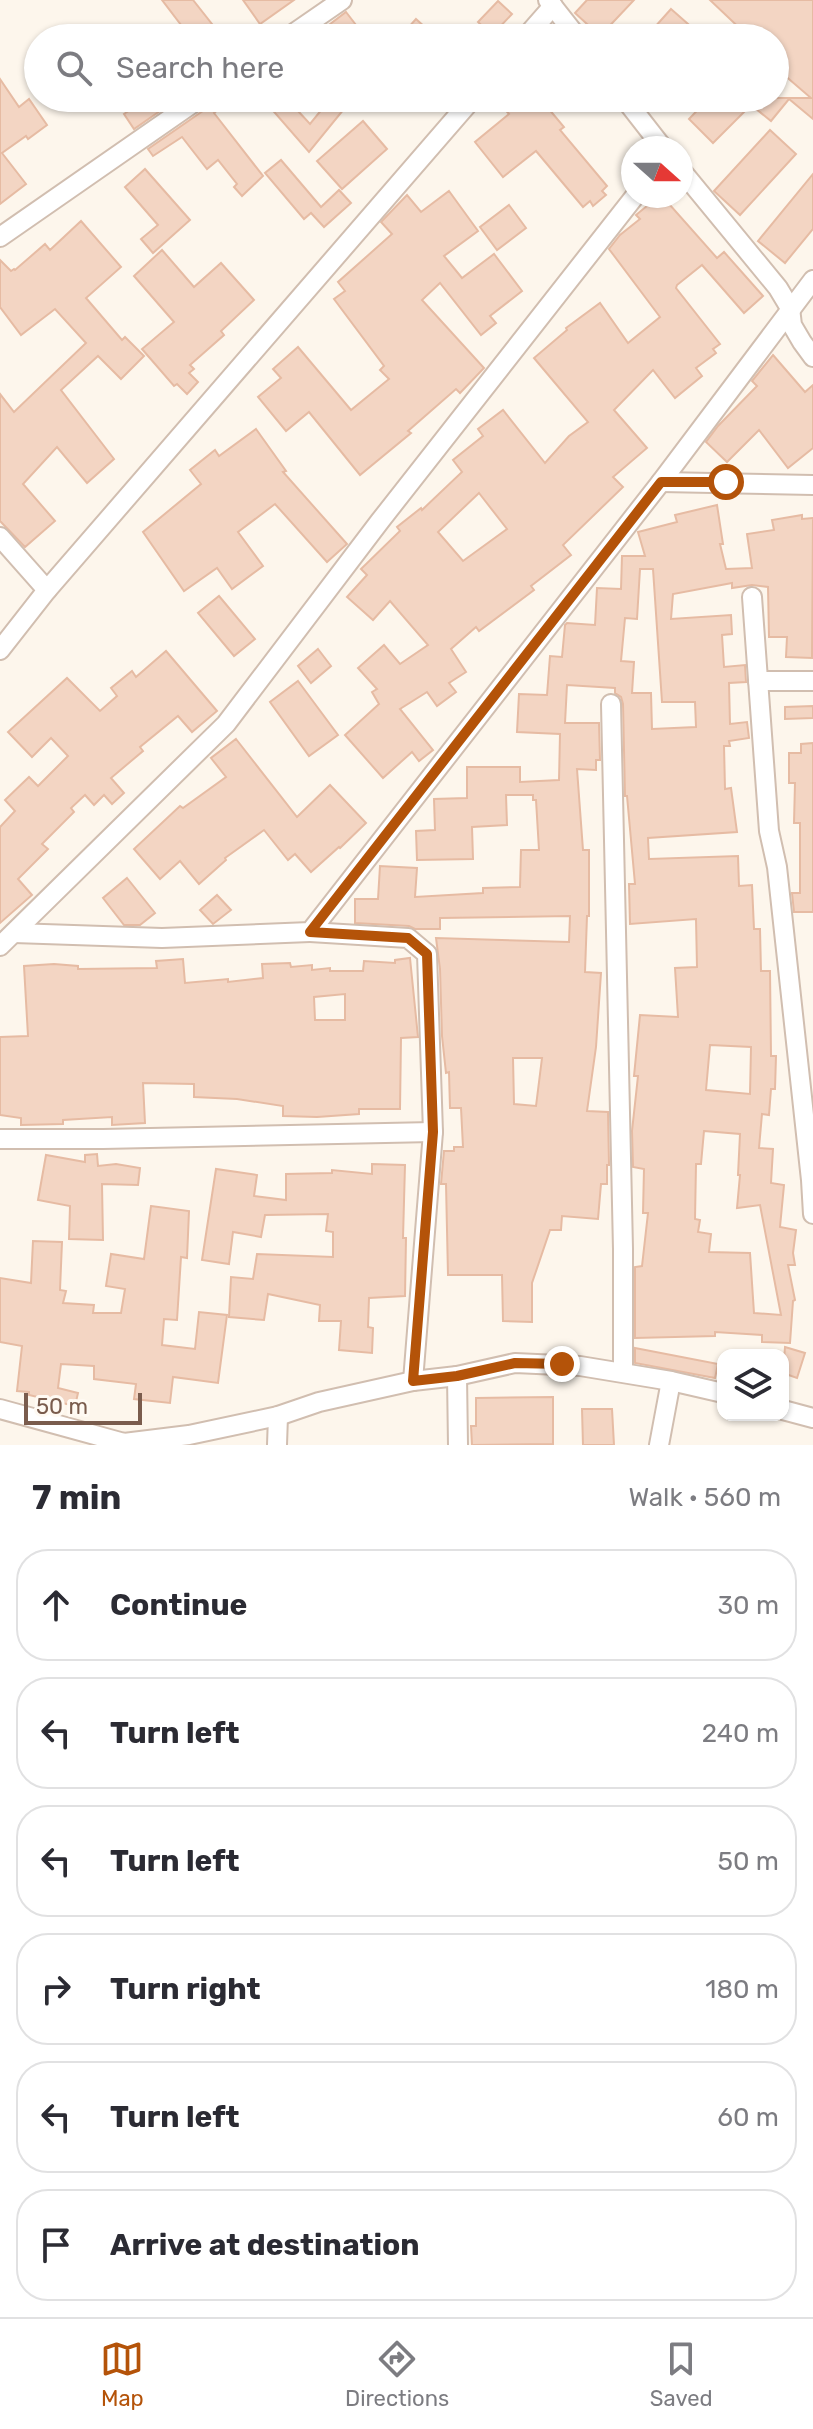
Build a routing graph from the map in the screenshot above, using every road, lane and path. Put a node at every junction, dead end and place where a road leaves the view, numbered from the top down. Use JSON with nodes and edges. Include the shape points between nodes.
{"nodes":[{"id":1,"x":342,"y":0,"type":"edge"},
{"id":2,"x":550,"y":3,"type":"edge"},
{"id":3,"x":307,"y":24,"type":"edge"},
{"id":4,"x":535,"y":24,"type":"edge"},
{"id":5,"x":567,"y":24,"type":"edge"},
{"id":6,"x":180,"y":112,"type":"edge"},
{"id":7,"x":461,"y":112,"type":"edge"},
{"id":8,"x":635,"y":112,"type":"edge"},
{"id":9,"x":654,"y":136,"type":"edge"},
{"id":10,"x":693,"y":185,"type":"edge"},
{"id":11,"x":626,"y":208,"type":"edge"},
{"id":12,"x":0,"y":237,"type":"edge"},
{"id":13,"x":813,"y":280,"type":"edge"},
{"id":14,"x":790,"y":308,"type":"junction"},
{"id":15,"x":813,"y":357,"type":"edge"},
{"id":16,"x":661,"y":482,"type":"junction"},
{"id":17,"x":813,"y":485,"type":"edge"},
{"id":18,"x":0,"y":537,"type":"edge"},
{"id":19,"x":47,"y":590,"type":"junction"},
{"id":20,"x":752,"y":597,"type":"dead end"},
{"id":21,"x":0,"y":650,"type":"edge"},
{"id":22,"x":758,"y":681,"type":"junction"},
{"id":23,"x":813,"y":681,"type":"edge"},
{"id":24,"x":611,"y":704,"type":"dead end"},
{"id":25,"x":310,"y":932,"type":"junction"},
{"id":26,"x":7,"y":939,"type":"edge"},
{"id":27,"x":433,"y":1132,"type":"junction"},
{"id":28,"x":0,"y":1139,"type":"edge"},
{"id":29,"x":813,"y":1214,"type":"edge"},
{"id":30,"x":623,"y":1372,"type":"junction"},
{"id":31,"x":457,"y":1376,"type":"junction"},
{"id":32,"x":413,"y":1381,"type":"junction"},
{"id":33,"x":671,"y":1381,"type":"junction"},
{"id":34,"x":717,"y":1392,"type":"edge"},
{"id":35,"x":0,"y":1409,"type":"edge"},
{"id":36,"x":789,"y":1411,"type":"edge"},
{"id":37,"x":278,"y":1416,"type":"junction"},
{"id":38,"x":812,"y":1416,"type":"edge"},
{"id":39,"x":124,"y":1444,"type":"edge"},
{"id":40,"x":277,"y":1445,"type":"edge"},
{"id":41,"x":458,"y":1445,"type":"edge"},
{"id":42,"x":659,"y":1445,"type":"edge"}],
"edges":[{"from":1,"to":3,"type":"street"},
{"from":2,"to":4,"type":"street"},
{"from":2,"to":5,"type":"street"},
{"from":6,"to":12,"type":"street"},
{"from":7,"to":19,"type":"street"},
{"from":8,"to":9,"type":"street"},
{"from":10,"to":14,"type":"street"},
{"from":11,"to":26,"type":"street","via":[[226,724]]},
{"from":13,"to":14,"type":"street"},
{"from":14,"to":15,"type":"street","via":[[792,325]]},
{"from":14,"to":16,"type":"street"},
{"from":16,"to":17,"type":"street"},
{"from":16,"to":25,"type":"street"},
{"from":18,"to":19,"type":"street"},
{"from":19,"to":21,"type":"street"},
{"from":20,"to":22,"type":"street"},
{"from":22,"to":23,"type":"street"},
{"from":22,"to":29,"type":"street","via":[[769,831]]},
{"from":24,"to":30,"type":"street"},
{"from":25,"to":26,"type":"street"},
{"from":25,"to":27,"type":"street","via":[[408,938],[427,954]]},
{"from":27,"to":28,"type":"street"},
{"from":27,"to":32,"type":"street"},
{"from":30,"to":31,"type":"street","via":[[515,1363]]},
{"from":30,"to":33,"type":"street"},
{"from":31,"to":32,"type":"street"},
{"from":31,"to":41,"type":"street"},
{"from":32,"to":37,"type":"street"},
{"from":33,"to":34,"type":"street"},
{"from":33,"to":42,"type":"street"},
{"from":35,"to":39,"type":"street"},
{"from":36,"to":38,"type":"street"},
{"from":37,"to":39,"type":"street"},
{"from":37,"to":40,"type":"street"}]}
